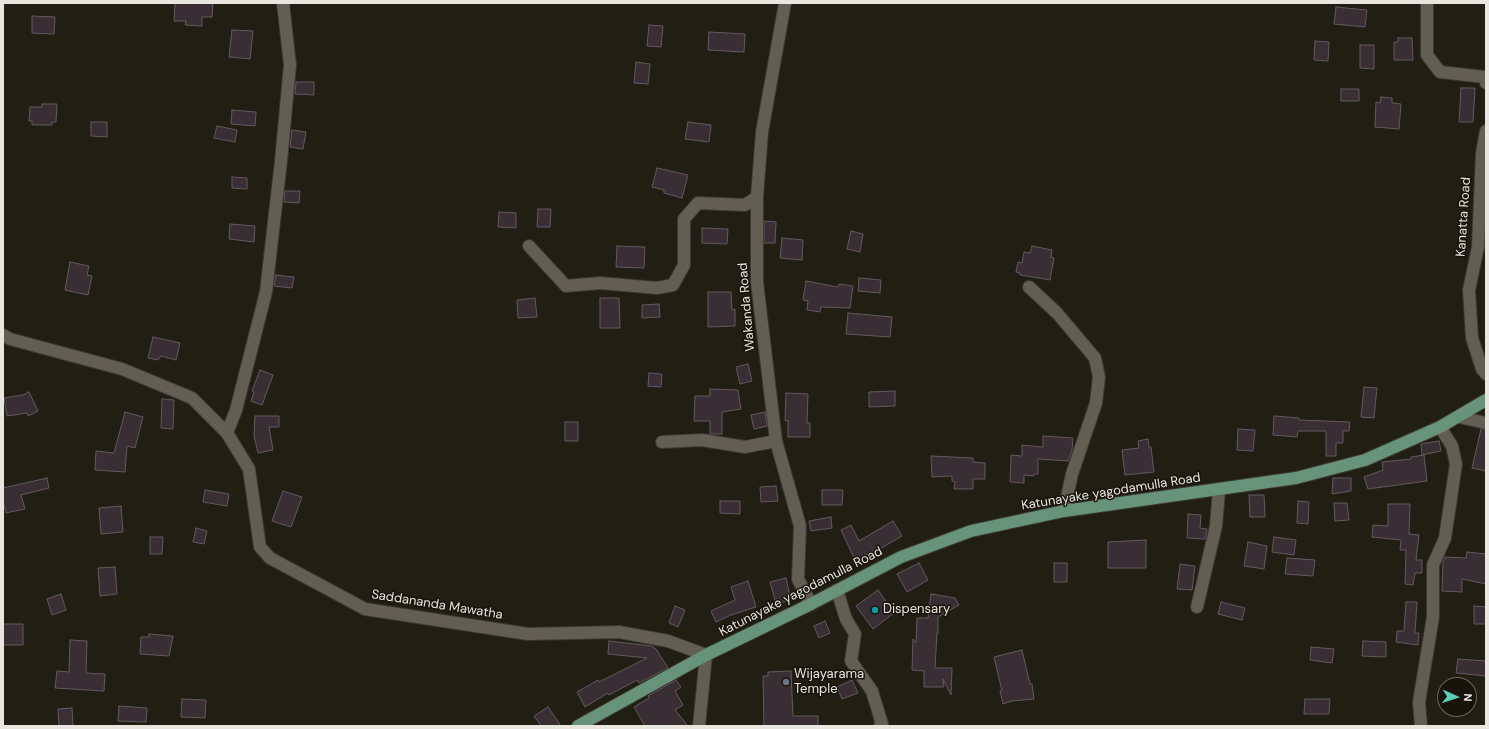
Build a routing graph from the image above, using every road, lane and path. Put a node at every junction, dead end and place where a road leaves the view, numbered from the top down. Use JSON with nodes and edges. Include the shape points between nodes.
{"nodes":[{"id":1,"x":283,"y":3,"type":"edge"},
{"id":2,"x":785,"y":3,"type":"edge"},
{"id":3,"x":1427,"y":3,"type":"edge"},
{"id":4,"x":1486,"y":83,"type":"edge"},
{"id":5,"x":1486,"y":131,"type":"edge"},
{"id":6,"x":757,"y":197,"type":"junction"},
{"id":7,"x":529,"y":246,"type":"dead end"},
{"id":8,"x":1029,"y":287,"type":"dead end"},
{"id":9,"x":3,"y":336,"type":"edge"},
{"id":10,"x":1486,"y":374,"type":"edge"},
{"id":11,"x":1486,"y":400,"type":"edge"},
{"id":12,"x":1459,"y":417,"type":"junction"},
{"id":13,"x":1486,"y":423,"type":"edge"},
{"id":14,"x":1440,"y":427,"type":"junction"},
{"id":15,"x":227,"y":434,"type":"junction"},
{"id":16,"x":776,"y":441,"type":"junction"},
{"id":17,"x":662,"y":442,"type":"dead end"},
{"id":18,"x":1219,"y":490,"type":"junction"},
{"id":19,"x":1064,"y":511,"type":"junction"},
{"id":20,"x":837,"y":590,"type":"junction"},
{"id":21,"x":811,"y":604,"type":"junction"},
{"id":22,"x":1197,"y":607,"type":"dead end"},
{"id":23,"x":706,"y":655,"type":"junction"},
{"id":24,"x":578,"y":726,"type":"edge"},
{"id":25,"x":699,"y":726,"type":"edge"},
{"id":26,"x":880,"y":726,"type":"edge"},
{"id":27,"x":1421,"y":726,"type":"edge"}],
"edges":[{"from":1,"to":15,"type":"street","via":[[290,65],[266,292],[236,410]]},
{"from":2,"to":6,"type":"street","name":"Wakanda Road","via":[[762,132]]},
{"from":3,"to":4,"type":"street","via":[[1427,55],[1440,72],[1485,77]]},
{"from":5,"to":10,"type":"street","name":"Kanatta Road","via":[[1482,154],[1478,248],[1468,290],[1472,338]]},
{"from":6,"to":7,"type":"street","via":[[745,205],[698,203],[684,219],[684,265],[673,284],[667,286],[657,288],[600,283],[566,286]]},
{"from":6,"to":16,"type":"street","name":"Wakanda Road","via":[[757,282]]},
{"from":8,"to":19,"type":"street","via":[[1057,313],[1094,358],[1098,377],[1096,403],[1072,474]]},
{"from":9,"to":15,"type":"street","name":"Saddananda Mawatha","via":[[122,369],[192,398]]},
{"from":11,"to":12,"type":"main road","name":"Katunayake yagodamulla Road"},
{"from":12,"to":13,"type":"street"},
{"from":12,"to":14,"type":"main road","name":"Katunayake yagodamulla Road"},
{"from":14,"to":18,"type":"main road","name":"Katunayake yagodamulla Road","via":[[1365,460],[1296,478]]},
{"from":14,"to":27,"type":"street","via":[[1452,446],[1456,464],[1445,538],[1433,565],[1433,617],[1419,702]]},
{"from":15,"to":23,"type":"street","name":"Saddananda Mawatha","via":[[249,469],[260,547],[270,558],[366,609],[528,634],[620,632],[668,641]]},
{"from":16,"to":17,"type":"street","via":[[745,447],[702,440]]},
{"from":16,"to":21,"type":"street","name":"Wakanda Road","via":[[800,526],[798,579]]},
{"from":18,"to":19,"type":"main road","name":"Katunayake yagodamulla Road"},
{"from":18,"to":22,"type":"street","via":[[1216,526]]},
{"from":19,"to":20,"type":"main road","name":"Katunayake yagodamulla Road","via":[[970,531],[901,557]]},
{"from":20,"to":21,"type":"main road","name":"Katunayake yagodamulla Road"},
{"from":20,"to":26,"type":"street","via":[[846,620],[855,634],[851,661],[872,691],[882,724]]},
{"from":21,"to":23,"type":"main road","name":"Katunayake yagodamulla Road"},
{"from":23,"to":24,"type":"main road","name":"Katunayake yagodamulla Road"},
{"from":23,"to":25,"type":"street"}]}
